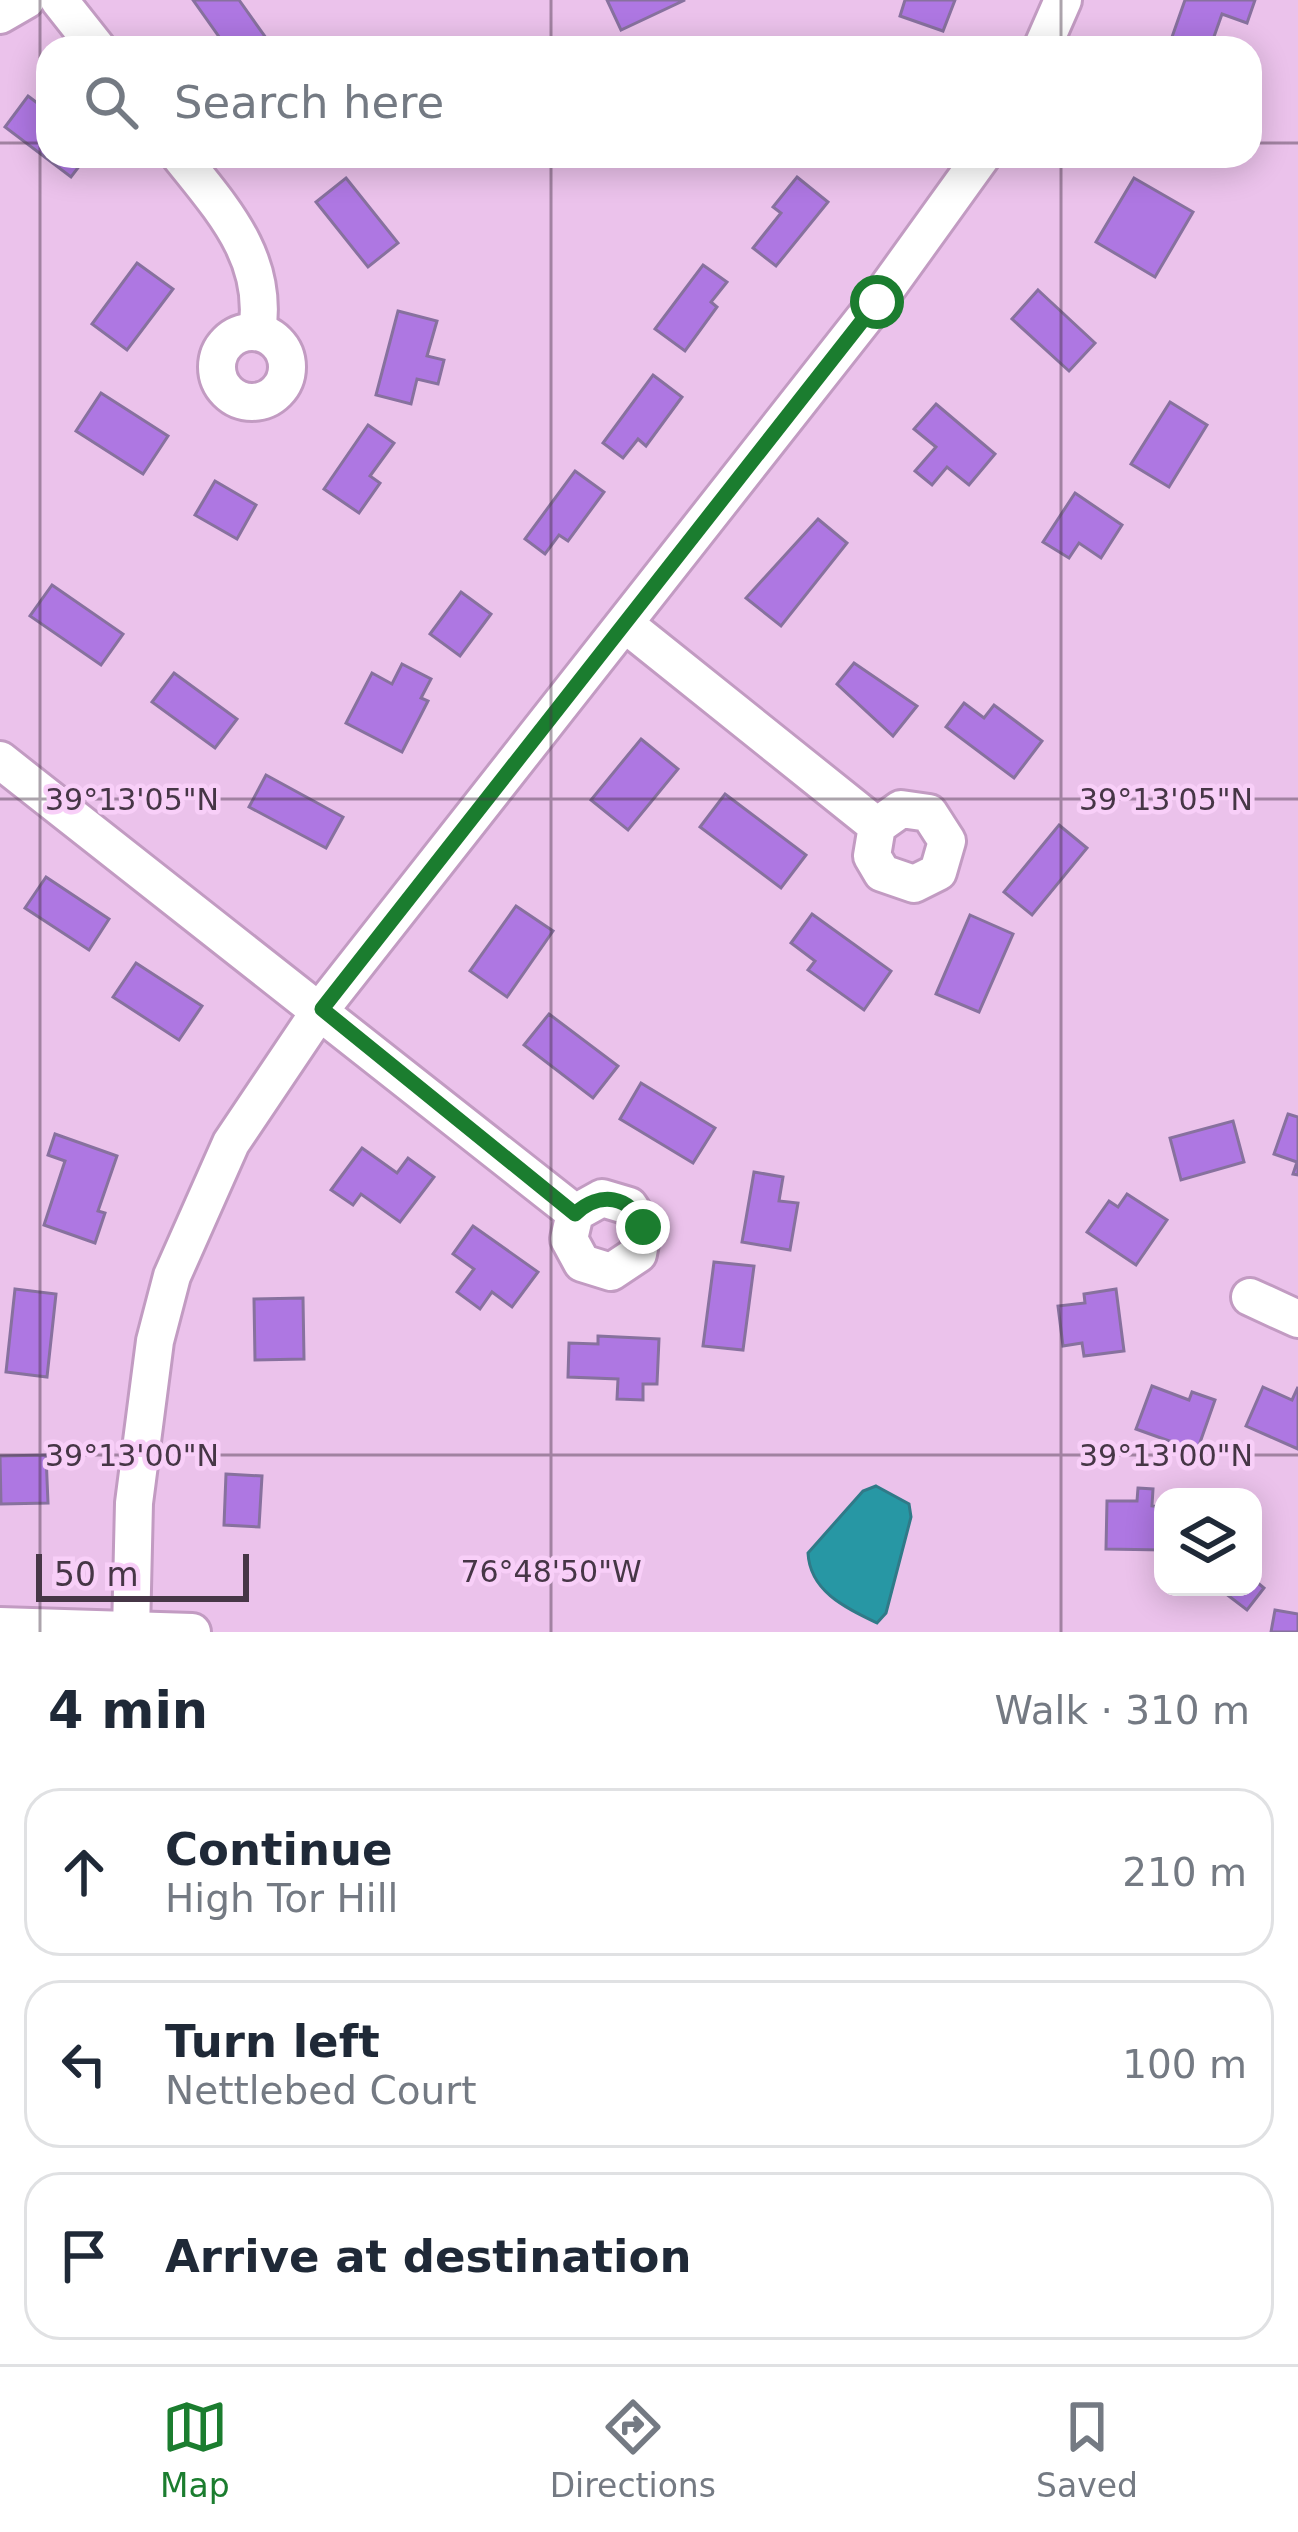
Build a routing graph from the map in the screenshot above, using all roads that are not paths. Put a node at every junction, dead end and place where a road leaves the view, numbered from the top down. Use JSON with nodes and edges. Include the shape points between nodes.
{"nodes":[{"id":1,"x":26,"y":0,"type":"edge"},
{"id":2,"x":59,"y":0,"type":"edge"},
{"id":3,"x":1063,"y":0,"type":"edge"},
{"id":4,"x":0,"y":15,"type":"edge"},
{"id":5,"x":88,"y":36,"type":"edge"},
{"id":6,"x":1047,"y":36,"type":"edge"},
{"id":7,"x":189,"y":168,"type":"edge"},
{"id":8,"x":973,"y":168,"type":"edge"},
{"id":9,"x":257,"y":332,"type":"dead end"},
{"id":10,"x":626,"y":624,"type":"junction"},
{"id":11,"x":0,"y":760,"type":"edge"},
{"id":12,"x":877,"y":826,"type":"dead end"},
{"id":13,"x":322,"y":1009,"type":"junction"},
{"id":14,"x":575,"y":1214,"type":"dead end"},
{"id":15,"x":1250,"y":1298,"type":"dead end"},
{"id":16,"x":1298,"y":1319,"type":"edge"},
{"id":17,"x":0,"y":1626,"type":"edge"},
{"id":18,"x":131,"y":1631,"type":"edge"},
{"id":19,"x":192,"y":1632,"type":"edge"}],
"edges":[{"from":1,"to":4,"type":"street"},
{"from":2,"to":5,"type":"street"},
{"from":3,"to":6,"type":"street"},
{"from":7,"to":9,"type":"street","via":[[229,218],[259,276]]},
{"from":8,"to":10,"type":"street"},
{"from":10,"to":12,"type":"street"},
{"from":10,"to":13,"type":"street"},
{"from":11,"to":13,"type":"street"},
{"from":13,"to":14,"type":"street"},
{"from":13,"to":18,"type":"street","via":[[231,1144],[172,1276],[141,1421]]},
{"from":15,"to":16,"type":"street"},
{"from":17,"to":18,"type":"street"},
{"from":18,"to":19,"type":"street"}]}
